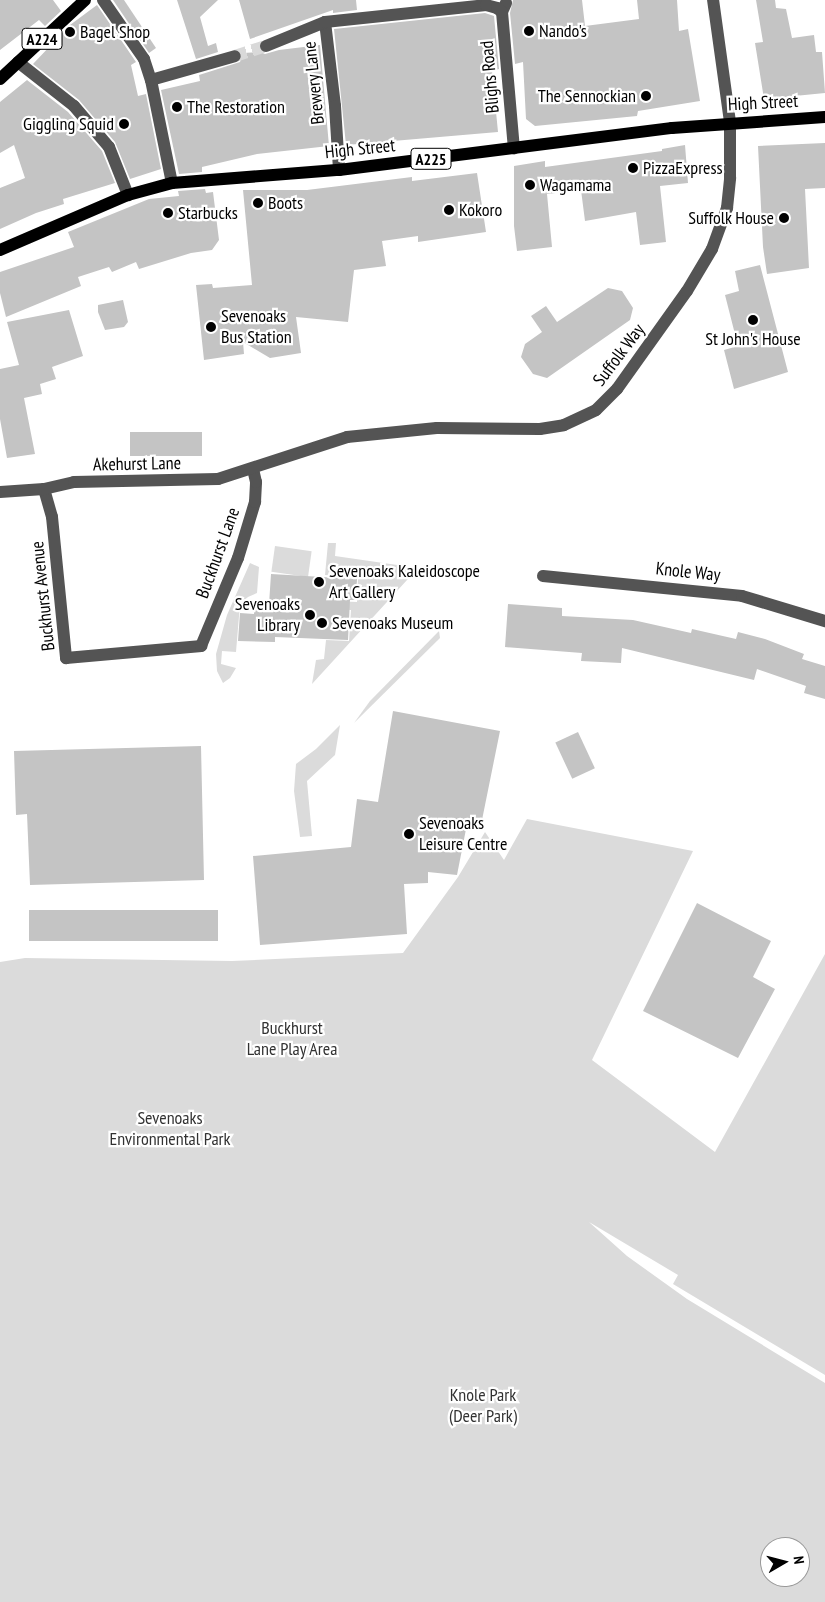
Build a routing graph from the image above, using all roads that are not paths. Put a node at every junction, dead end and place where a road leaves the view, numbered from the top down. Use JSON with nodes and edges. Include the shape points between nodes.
{"nodes":[{"id":1,"x":85,"y":0,"type":"edge"},
{"id":2,"x":103,"y":0,"type":"edge"},
{"id":3,"x":713,"y":0,"type":"edge"},
{"id":4,"x":326,"y":22,"type":"junction"},
{"id":5,"x":266,"y":46,"type":"tunnel mouth"},
{"id":6,"x":235,"y":56,"type":"tunnel mouth"},
{"id":7,"x":18,"y":62,"type":"junction"},
{"id":8,"x":0,"y":80,"type":"edge"},
{"id":9,"x":151,"y":80,"type":"junction"},
{"id":10,"x":825,"y":117,"type":"edge"},
{"id":11,"x":730,"y":122,"type":"junction"},
{"id":12,"x":514,"y":148,"type":"junction"},
{"id":13,"x":338,"y":170,"type":"junction"},
{"id":14,"x":172,"y":183,"type":"junction"},
{"id":15,"x":128,"y":195,"type":"junction"},
{"id":16,"x":0,"y":250,"type":"edge"},
{"id":17,"x":272,"y":462,"type":"joint"},
{"id":18,"x":252,"y":469,"type":"junction"},
{"id":19,"x":44,"y":489,"type":"junction"},
{"id":20,"x":0,"y":492,"type":"edge"},
{"id":21,"x":543,"y":576,"type":"dead end"},
{"id":22,"x":825,"y":621,"type":"edge"},
{"id":23,"x":201,"y":646,"type":"joint"}],
"edges":[{"from":1,"to":7,"type":"main road","number":"A224"},
{"from":2,"to":9,"type":"street","via":[[144,59]]},
{"from":3,"to":11,"type":"street","name":"Suffolk Way"},
{"from":4,"to":5,"type":"street"},
{"from":4,"to":12,"type":"street","name":"Blighs Road","via":[[486,4],[504,8]]},
{"from":4,"to":13,"type":"street","name":"Brewery Lane"},
{"from":6,"to":9,"type":"street"},
{"from":7,"to":8,"type":"main road","number":"A224"},
{"from":7,"to":15,"type":"street","via":[[74,106],[109,147]]},
{"from":9,"to":14,"type":"street"},
{"from":10,"to":11,"type":"main road","name":"High Street","number":"A225"},
{"from":11,"to":12,"type":"main road","name":"High Street","number":"A225"},
{"from":11,"to":17,"type":"street","name":"Suffolk Way","via":[[727,208],[712,249],[626,378],[596,410],[564,425],[540,429],[437,428],[366,434],[332,441]]},
{"from":12,"to":13,"type":"main road","name":"High Street","number":"A225"},
{"from":13,"to":14,"type":"main road","name":"High Street","number":"A225"},
{"from":14,"to":15,"type":"main road","name":"High Street","number":"A225"},
{"from":15,"to":16,"type":"main road","name":"High Street","number":"A225"},
{"from":17,"to":18,"type":"street","name":"Akehurst Lane"},
{"from":18,"to":19,"type":"street","name":"Akehurst Lane","via":[[208,480],[85,482]]},
{"from":18,"to":23,"type":"street","name":"Buckhurst Lane","via":[[256,482],[255,502],[238,558]]},
{"from":19,"to":20,"type":"street","name":"Akehurst Lane"},
{"from":19,"to":23,"type":"street","name":"Buckhurst Avenue","via":[[52,517],[66,658]]},
{"from":21,"to":22,"type":"street","name":"Knole Way","via":[[742,596]]}]}
